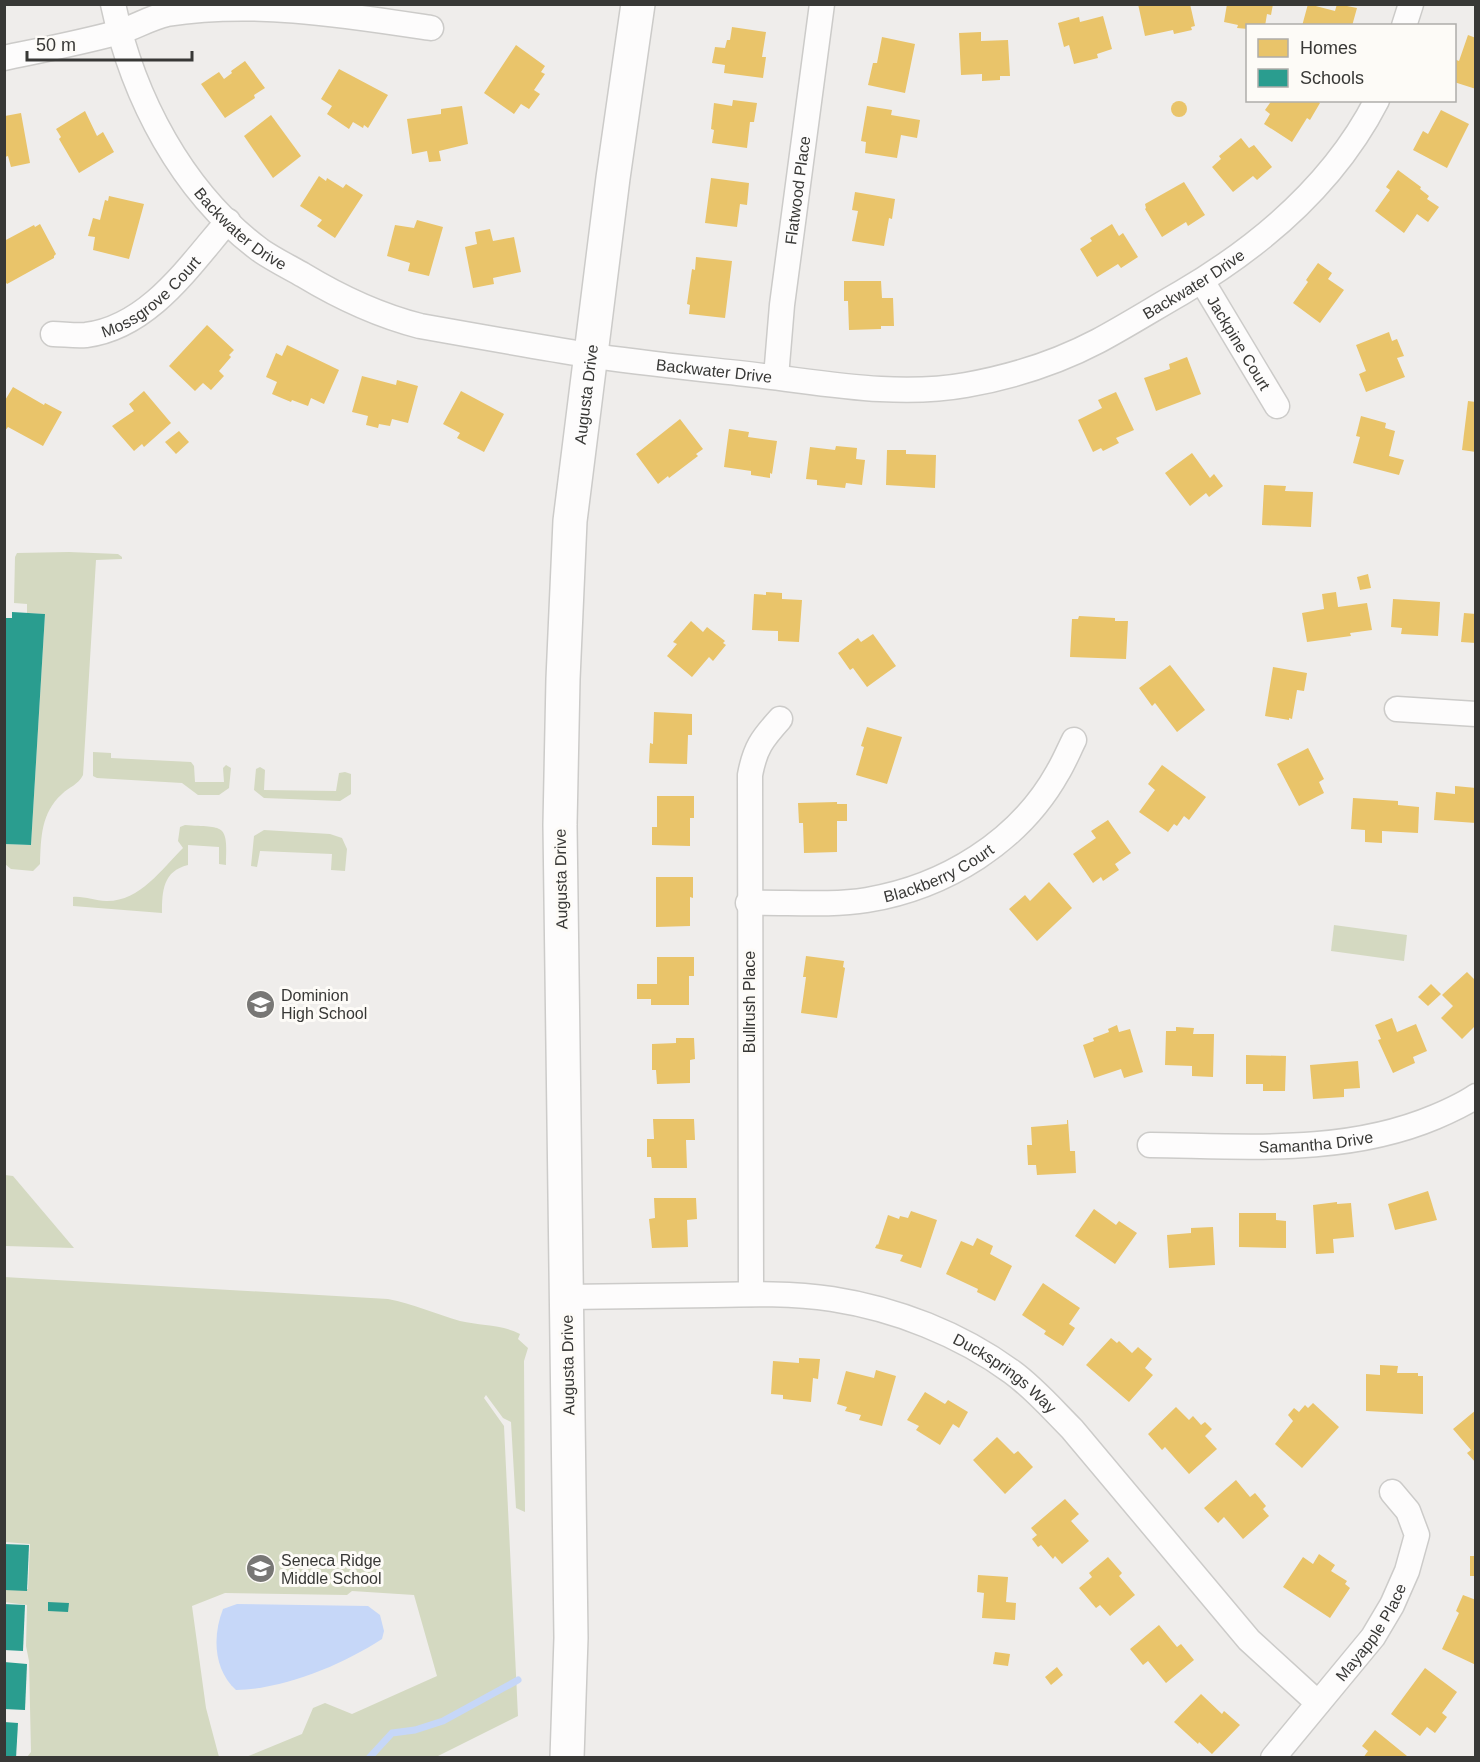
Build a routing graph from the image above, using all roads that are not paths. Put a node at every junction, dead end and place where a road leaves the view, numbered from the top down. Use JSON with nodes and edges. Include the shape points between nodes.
{"nodes":[{"id":1,"x":113,"y":4,"type":"edge"},
{"id":2,"x":638,"y":4,"type":"edge"},
{"id":3,"x":822,"y":4,"type":"edge"},
{"id":4,"x":1411,"y":4,"type":"edge"},
{"id":5,"x":1405,"y":24,"type":"edge"},
{"id":6,"x":431,"y":28,"type":"dead end"},
{"id":7,"x":119,"y":32,"type":"junction"},
{"id":8,"x":4,"y":58,"type":"edge"},
{"id":9,"x":1376,"y":102,"type":"edge"},
{"id":10,"x":228,"y":221,"type":"junction"},
{"id":11,"x":1202,"y":281,"type":"junction"},
{"id":12,"x":53,"y":334,"type":"dead end"},
{"id":13,"x":590,"y":355,"type":"junction"},
{"id":14,"x":776,"y":377,"type":"junction"},
{"id":15,"x":1276,"y":406,"type":"dead end"},
{"id":16,"x":1397,"y":708,"type":"dead end"},
{"id":17,"x":1476,"y":714,"type":"edge"},
{"id":18,"x":780,"y":719,"type":"dead end"},
{"id":19,"x":1074,"y":740,"type":"dead end"},
{"id":20,"x":748,"y":903,"type":"junction"},
{"id":21,"x":1476,"y":1096,"type":"edge"},
{"id":22,"x":1150,"y":1145,"type":"dead end"},
{"id":23,"x":751,"y":1294,"type":"junction"},
{"id":24,"x":567,"y":1297,"type":"junction"},
{"id":25,"x":1392,"y":1492,"type":"dead end"},
{"id":26,"x":1318,"y":1703,"type":"junction"},
{"id":27,"x":567,"y":1758,"type":"edge"},
{"id":28,"x":1273,"y":1758,"type":"edge"}],
"edges":[{"from":1,"to":7,"type":"street","name":"Backwater Drive"},
{"from":2,"to":13,"type":"street","name":"Augusta Drive"},
{"from":3,"to":14,"type":"street","name":"Flatwood Place"},
{"from":4,"to":5,"type":"street"},
{"from":6,"to":7,"type":"street","via":[[345,15],[222,8],[166,14]]},
{"from":7,"to":8,"type":"street"},
{"from":7,"to":10,"type":"street","name":"Backwater Drive","via":[[138,87],[167,144],[199,190]]},
{"from":9,"to":11,"type":"street","name":"Backwater Drive","via":[[1351,144],[1300,206]]},
{"from":10,"to":12,"type":"street","name":"Mossgrove Court","via":[[158,300],[135,316],[112,328],[85,335]]},
{"from":10,"to":13,"type":"street","name":"Backwater Drive","via":[[260,250],[339,297],[376,313],[420,326]]},
{"from":11,"to":14,"type":"street","name":"Backwater Drive","via":[[1069,355],[964,386],[910,390]]},
{"from":11,"to":15,"type":"street","name":"Jackpine Court"},
{"from":13,"to":14,"type":"street","name":"Backwater Drive"},
{"from":13,"to":24,"type":"street","name":"Augusta Drive","via":[[570,521],[563,679],[560,825]]},
{"from":16,"to":17,"type":"street"},
{"from":18,"to":20,"type":"street","name":"Bullrush Place","via":[[754,752],[750,775]]},
{"from":19,"to":20,"type":"street","name":"Blackberry Court","via":[[1058,773],[1025,817],[992,848],[937,880],[867,900]]},
{"from":20,"to":23,"type":"street","name":"Bullrush Place"},
{"from":21,"to":22,"type":"street","name":"Samantha Drive","via":[[1419,1123],[1333,1143],[1274,1147]]},
{"from":23,"to":24,"type":"street","name":"Ducksprings Way"},
{"from":23,"to":26,"type":"street","name":"Ducksprings Way","via":[[830,1298],[901,1315],[952,1336],[1014,1373],[1072,1429],[1249,1640]]},
{"from":24,"to":27,"type":"street","name":"Augusta Drive","via":[[571,1638]]},
{"from":25,"to":26,"type":"street","name":"Mayapple Place","via":[[1408,1511],[1417,1535],[1407,1571],[1373,1637]]},
{"from":26,"to":28,"type":"street","name":"Mayapple Place"}]}
